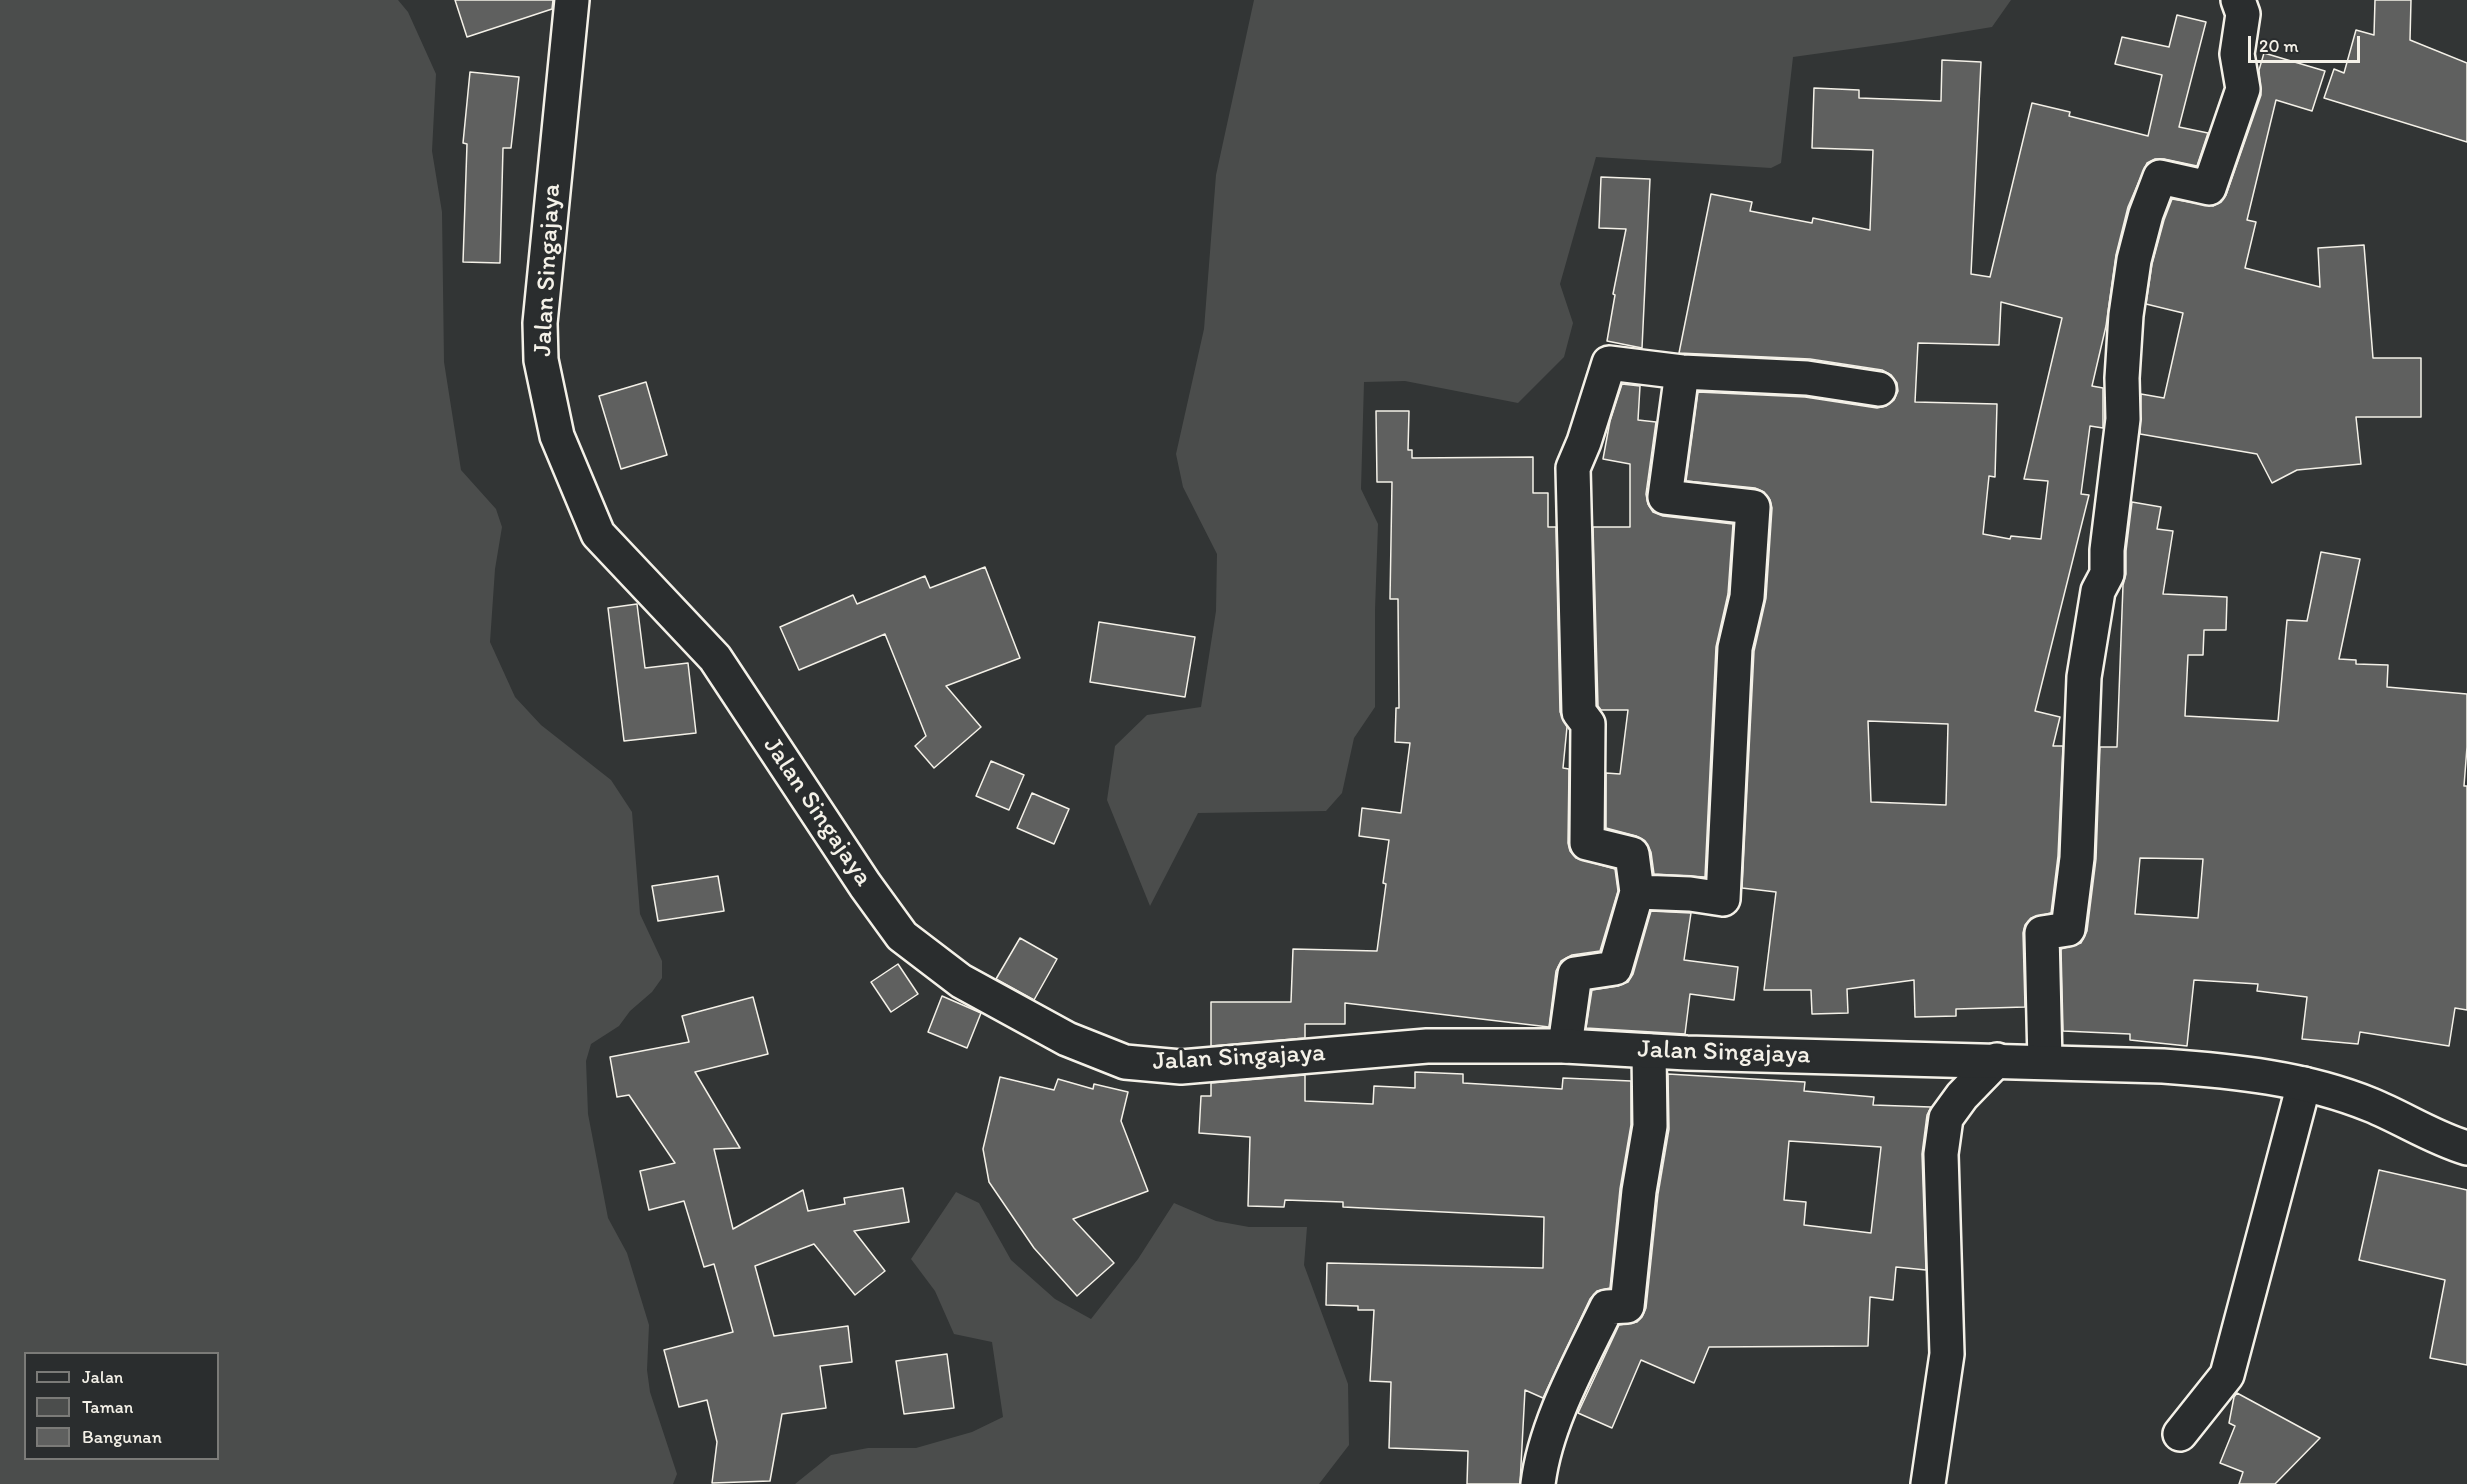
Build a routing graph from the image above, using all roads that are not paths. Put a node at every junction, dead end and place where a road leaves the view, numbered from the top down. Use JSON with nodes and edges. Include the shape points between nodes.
{"nodes":[{"id":1,"x":572,"y":0,"type":"edge"},
{"id":2,"x":2238,"y":0,"type":"edge"},
{"id":3,"x":1682,"y":372,"type":"junction"},
{"id":4,"x":1879,"y":389,"type":"dead end"},
{"id":5,"x":1637,"y":892,"type":"junction"},
{"id":6,"x":1565,"y":1046,"type":"junction"},
{"id":7,"x":1649,"y":1051,"type":"junction"},
{"id":8,"x":1997,"y":1060,"type":"junction"},
{"id":9,"x":2045,"y":1062,"type":"junction"},
{"id":10,"x":2304,"y":1084,"type":"junction"},
{"id":11,"x":2467,"y":1148,"type":"edge"},
{"id":12,"x":2180,"y":1434,"type":"dead end"},
{"id":13,"x":1538,"y":1484,"type":"edge"},
{"id":14,"x":1928,"y":1484,"type":"edge"}],
"edges":[{"from":1,"to":6,"type":"street","name":"Jalan Singajaya","via":[[540,323],[541,360],[557,436],[597,534],[715,658],[902,936],[961,981],[1067,1039],[1125,1062],[1181,1067],[1427,1046]]},
{"from":2,"to":9,"type":"street","via":[[2242,14],[2237,54],[2243,89],[2209,188],[2160,177],[2134,260],[2126,315],[2123,419],[2107,574],[2098,591],[2084,676],[2077,858],[2068,929],[2042,933]]},
{"from":3,"to":4,"type":"street","via":[[1807,378]]},
{"from":3,"to":5,"type":"street","via":[[1609,363],[1573,468],[1579,712],[1588,724],[1587,843],[1632,855]]},
{"from":3,"to":5,"type":"street","via":[[1665,497],[1753,507],[1747,597],[1735,648],[1723,899]]},
{"from":5,"to":6,"type":"street","via":[[1615,968],[1575,974]]},
{"from":6,"to":7,"type":"street","name":"Jalan Singajaya"},
{"from":7,"to":8,"type":"street","name":"Jalan Singajaya"},
{"from":7,"to":13,"type":"street","via":[[1650,1126],[1627,1306],[1607,1307],[1562,1402]]},
{"from":8,"to":9,"type":"street","name":"Jalan Singajaya"},
{"from":8,"to":14,"type":"street","via":[[1946,1118],[1941,1154],[1947,1354]]},
{"from":9,"to":10,"type":"street","name":"Jalan Singajaya","via":[[2236,1071]]},
{"from":10,"to":11,"type":"street","name":"Jalan Singajaya","via":[[2370,1104]]},
{"from":10,"to":12,"type":"street","via":[[2227,1375]]}]}
